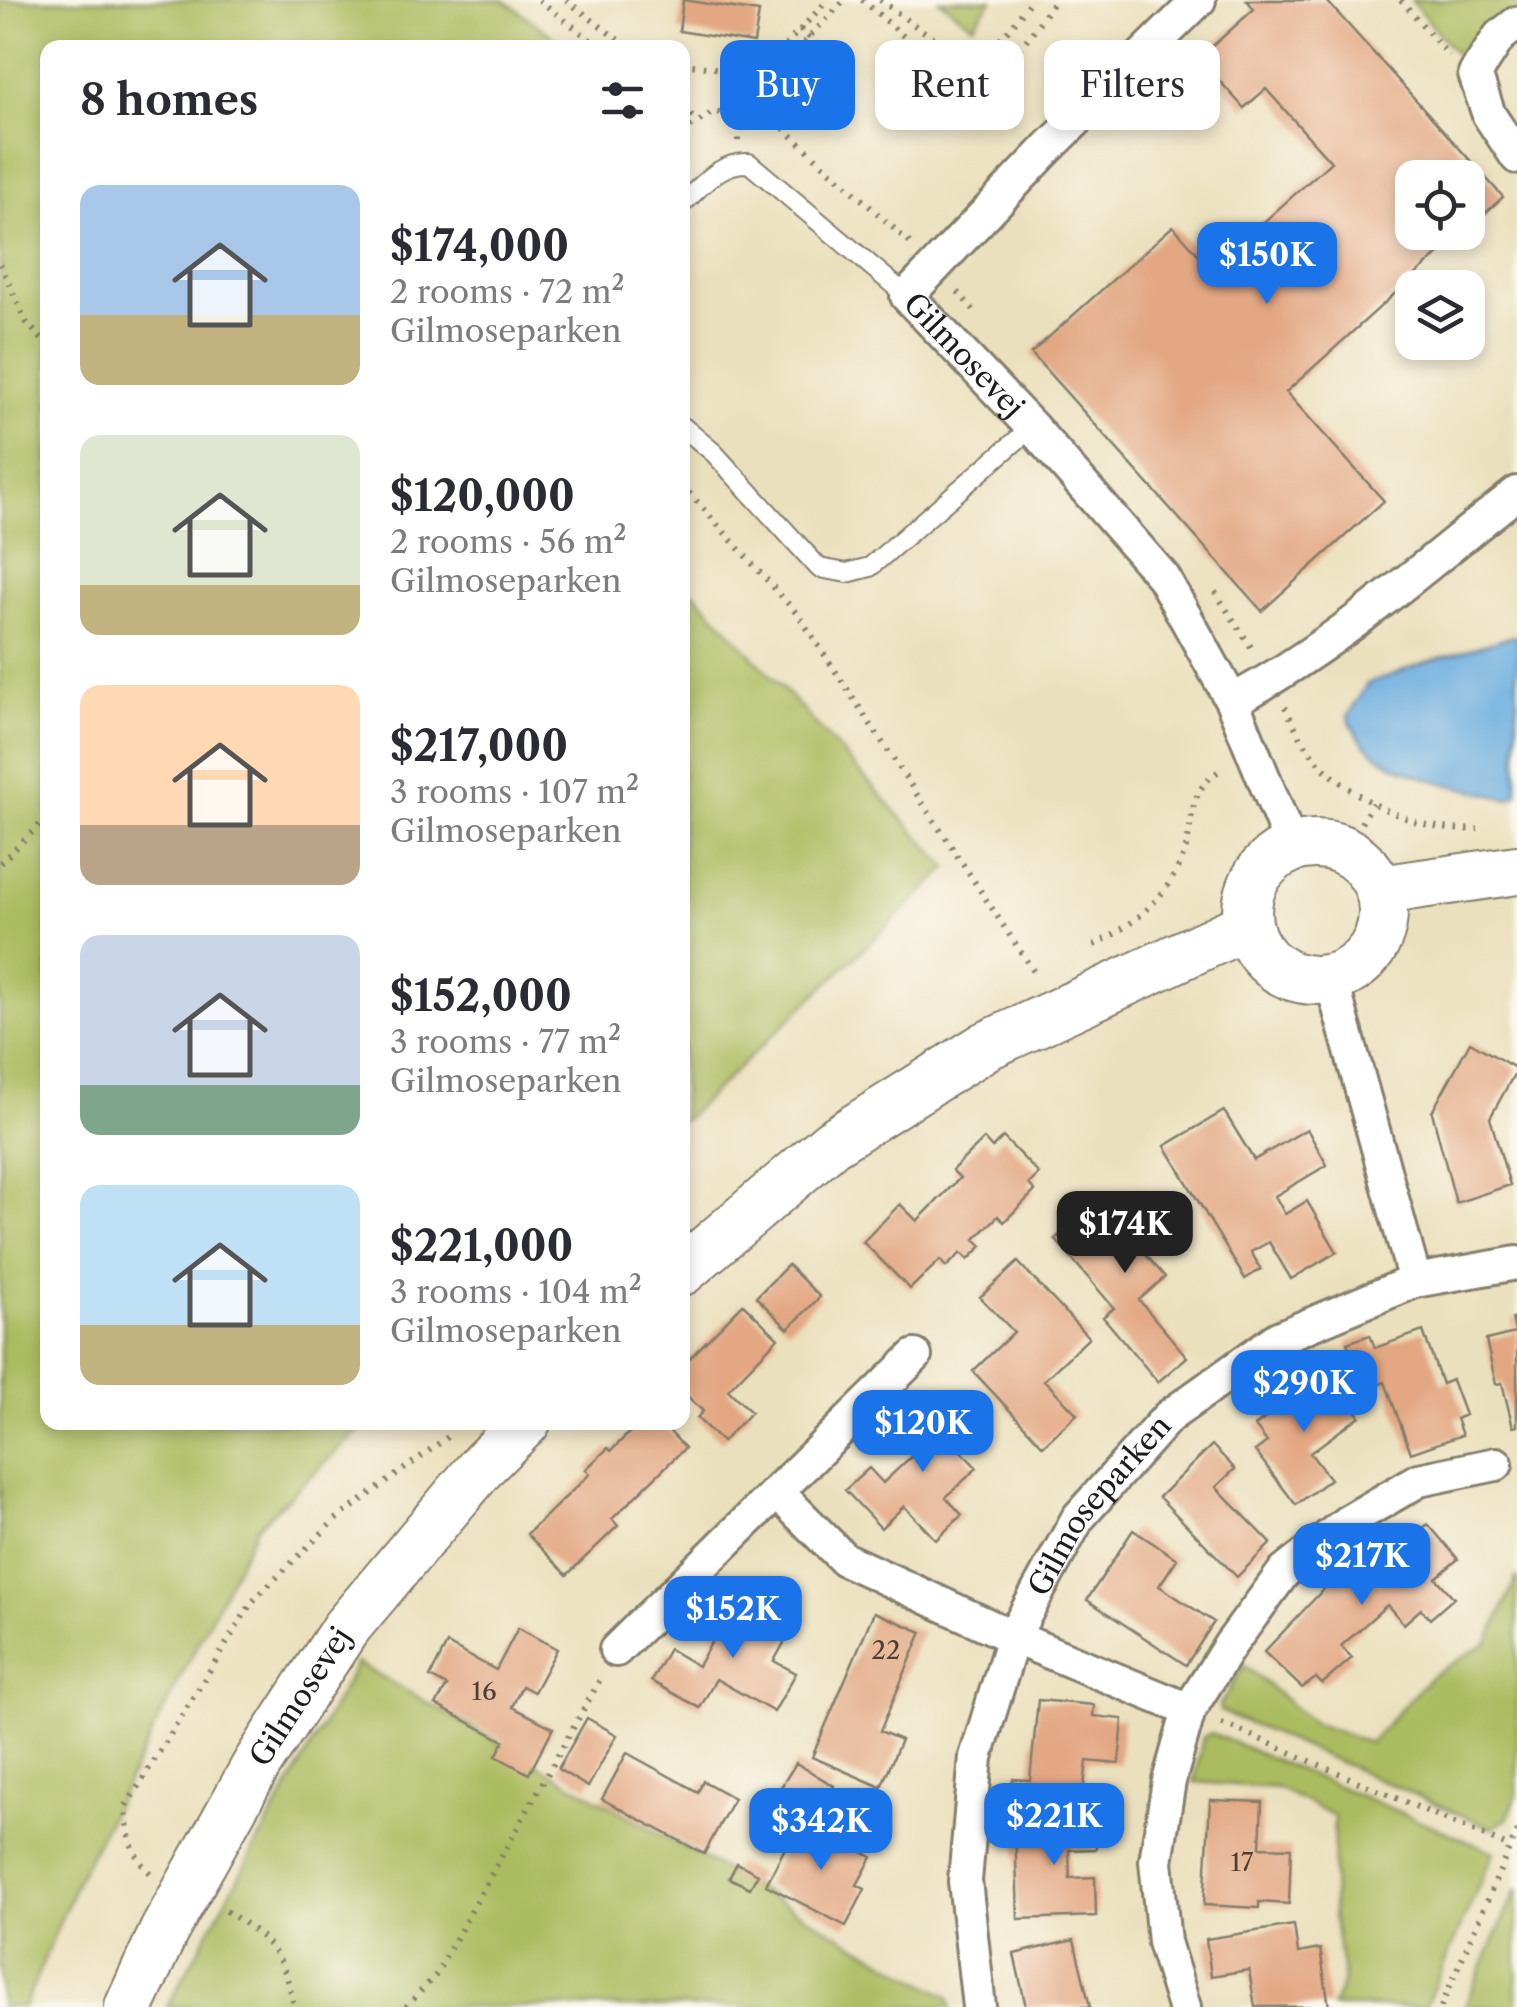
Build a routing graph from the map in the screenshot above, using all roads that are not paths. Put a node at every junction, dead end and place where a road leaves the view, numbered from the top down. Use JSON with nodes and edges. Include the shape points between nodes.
{"nodes":[{"id":1,"x":1199,"y":0,"type":"edge"},
{"id":2,"x":1517,"y":23,"type":"edge"},
{"id":3,"x":1517,"y":157,"type":"edge"},
{"id":4,"x":690,"y":197,"type":"edge"},
{"id":5,"x":907,"y":296,"type":"junction"},
{"id":6,"x":1032,"y":426,"type":"junction"},
{"id":7,"x":690,"y":433,"type":"edge"},
{"id":8,"x":1517,"y":493,"type":"edge"},
{"id":9,"x":1232,"y":701,"type":"junction"},
{"id":10,"x":1292,"y":848,"type":"junction"},
{"id":11,"x":1517,"y":870,"type":"edge"},
{"id":12,"x":1380,"y":890,"type":"junction"},
{"id":13,"x":1248,"y":925,"type":"junction"},
{"id":14,"x":1331,"y":979,"type":"junction"},
{"id":15,"x":1517,"y":1263,"type":"edge"},
{"id":16,"x":690,"y":1264,"type":"edge"},
{"id":17,"x":1415,"y":1280,"type":"junction"},
{"id":18,"x":915,"y":1356,"type":"dead end"},
{"id":19,"x":518,"y":1430,"type":"edge"},
{"id":20,"x":1496,"y":1464,"type":"dead end"},
{"id":21,"x":776,"y":1492,"type":"junction"},
{"id":22,"x":1012,"y":1637,"type":"junction"},
{"id":23,"x":616,"y":1650,"type":"road end"},
{"id":24,"x":1189,"y":1710,"type":"junction"},
{"id":25,"x":129,"y":2007,"type":"edge"},
{"id":26,"x":979,"y":2007,"type":"edge"},
{"id":27,"x":1184,"y":2007,"type":"edge"}],
"edges":[{"from":1,"to":5,"type":"street","name":"Gilmosevej"},
{"from":2,"to":3,"type":"street","via":[[1475,74],[1489,115]]},
{"from":4,"to":5,"type":"lane","via":[[723,167],[748,163]]},
{"from":5,"to":6,"type":"street","name":"Gilmosevej"},
{"from":6,"to":7,"type":"lane","via":[[870,567],[846,573],[819,568]]},
{"from":6,"to":9,"type":"street","name":"Gilmosevej","via":[[1162,577]]},
{"from":8,"to":9,"type":"street","via":[[1342,632]]},
{"from":9,"to":10,"type":"street","name":"Gilmosevej"},
{"from":10,"to":12,"type":"street","via":[[1345,850]]},
{"from":10,"to":13,"type":"street","via":[[1261,870],[1246,906]]},
{"from":11,"to":12,"type":"street"},
{"from":12,"to":14,"type":"street","via":[[1384,909],[1375,946],[1364,961]]},
{"from":13,"to":14,"type":"street","via":[[1269,963],[1309,981]]},
{"from":13,"to":16,"type":"street","via":[[986,1046],[832,1142]]},
{"from":14,"to":17,"type":"street"},
{"from":15,"to":17,"type":"street","name":"Gilmoseparken"},
{"from":17,"to":22,"type":"street","name":"Gilmoseparken","via":[[1278,1338],[1168,1417],[1078,1518]]},
{"from":18,"to":21,"type":"street"},
{"from":19,"to":25,"type":"street","name":"Gilmosevej","via":[[345,1629],[257,1764]]},
{"from":20,"to":24,"type":"street","via":[[1419,1480],[1346,1522],[1282,1573]]},
{"from":21,"to":22,"type":"street","name":"Gilmoseparken","via":[[844,1559]]},
{"from":21,"to":23,"type":"street"},
{"from":22,"to":24,"type":"street","name":"Gilmoseparken"},
{"from":22,"to":26,"type":"street","name":"Gilmoseparken","via":[[976,1756],[966,1863]]},
{"from":24,"to":27,"type":"street","via":[[1156,1861],[1164,1942]]}]}
